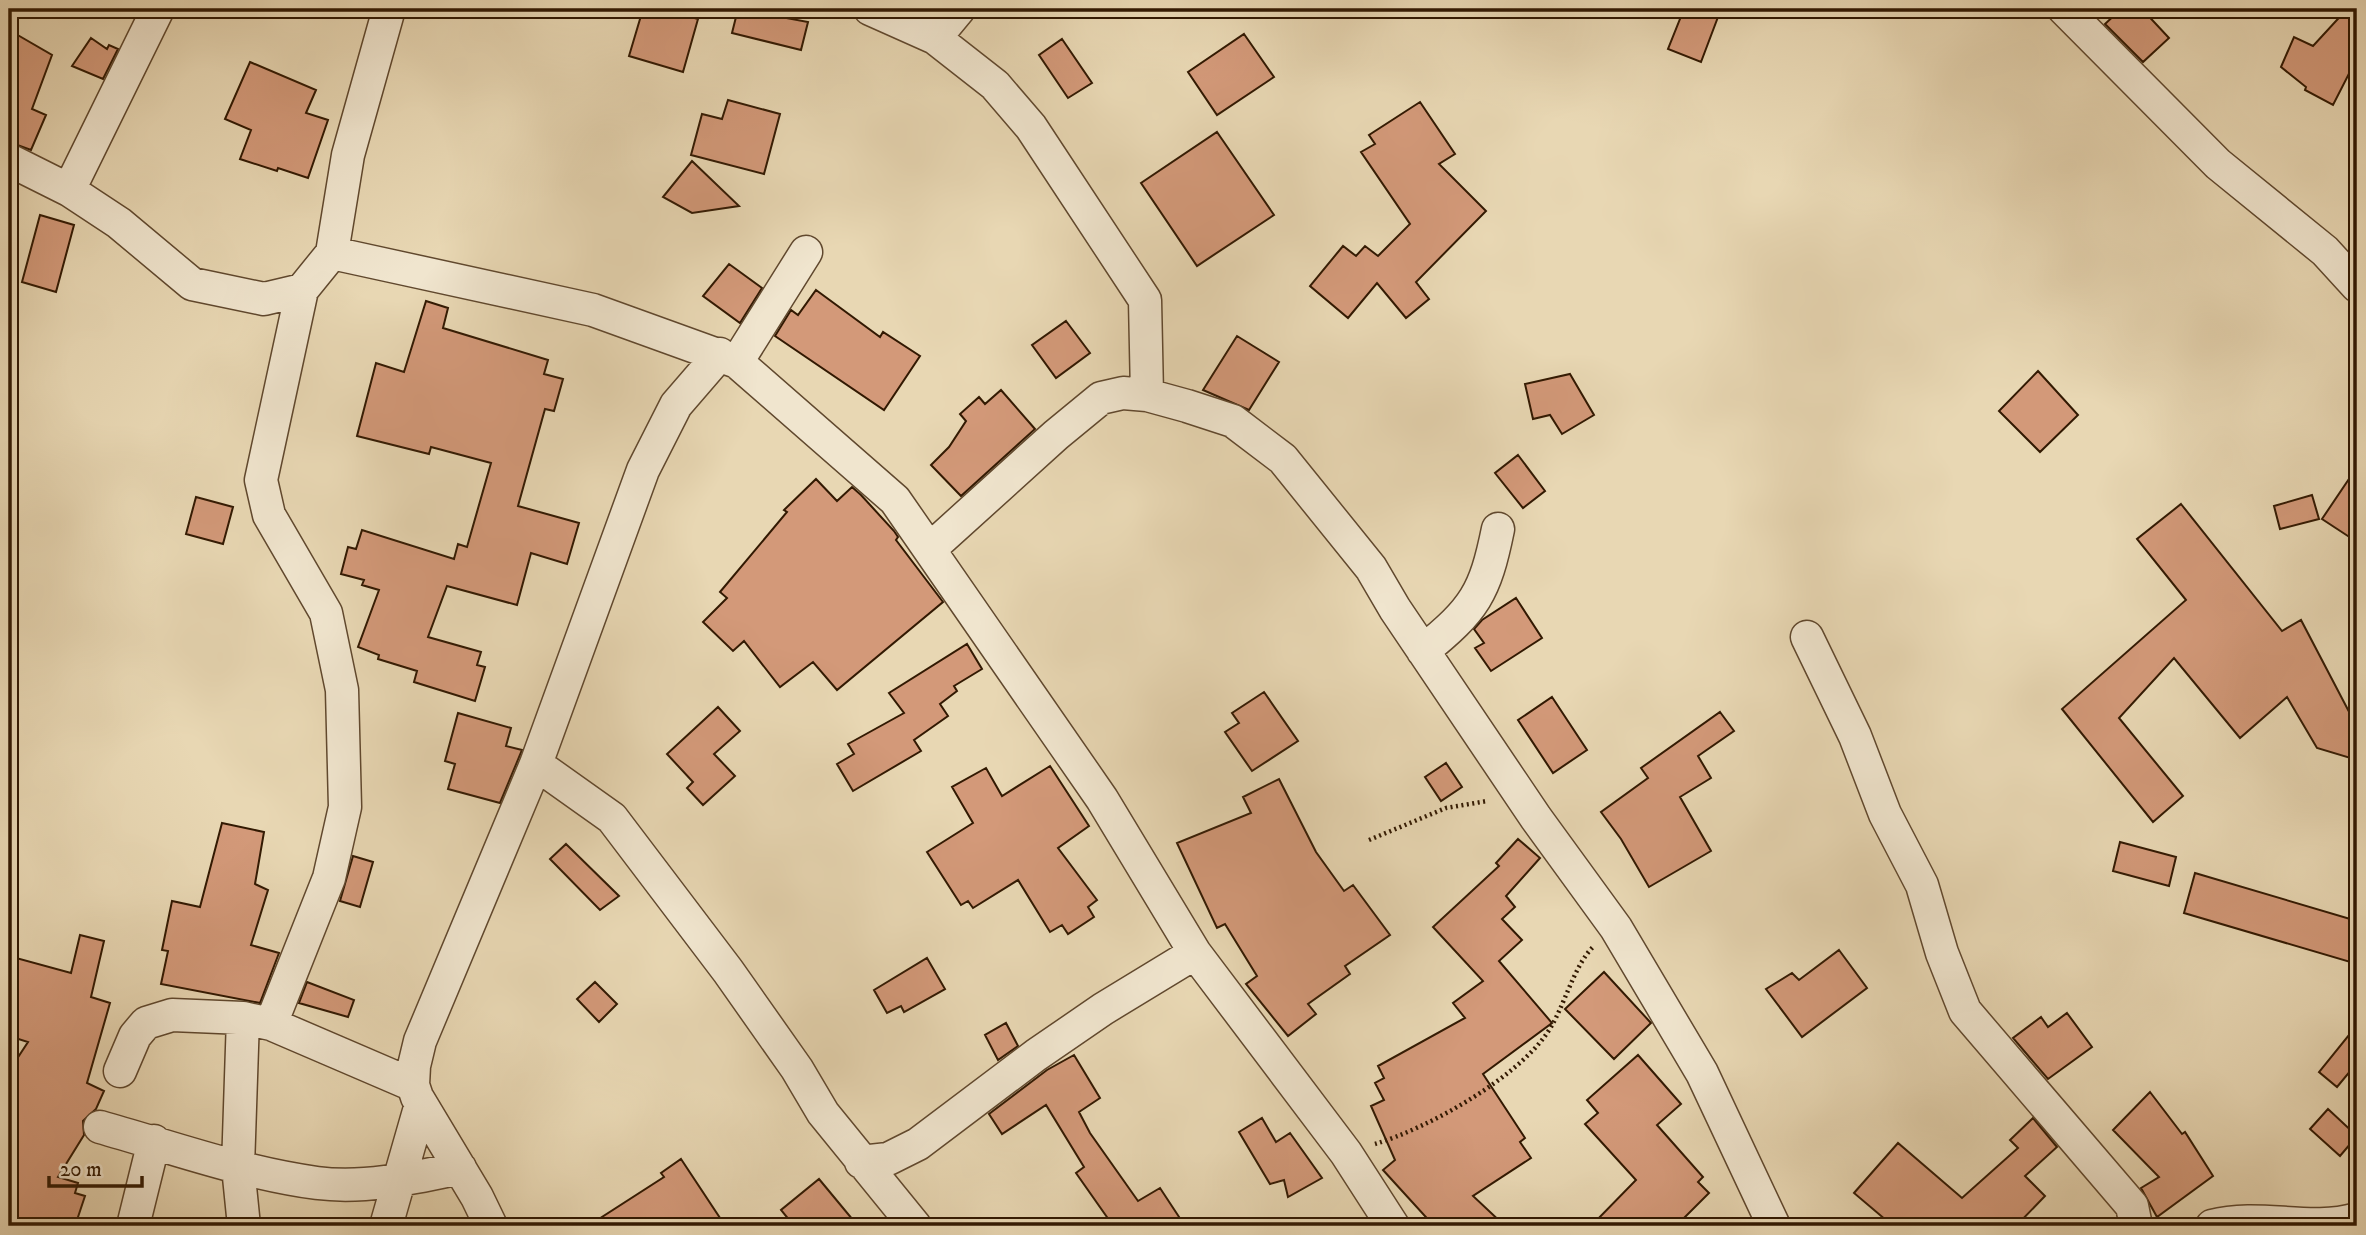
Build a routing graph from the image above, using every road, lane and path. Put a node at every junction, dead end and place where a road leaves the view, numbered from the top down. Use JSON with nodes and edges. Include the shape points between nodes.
{"nodes":[{"id":1,"x":158,"y":9,"type":"edge"},
{"id":2,"x":389,"y":9,"type":"edge"},
{"id":3,"x":870,"y":9,"type":"edge"},
{"id":4,"x":959,"y":9,"type":"edge"},
{"id":5,"x":2064,"y":9,"type":"edge"},
{"id":6,"x":935,"y":38,"type":"junction"},
{"id":7,"x":9,"y":160,"type":"edge"},
{"id":8,"x":69,"y":190,"type":"junction"},
{"id":9,"x":806,"y":252,"type":"dead end"},
{"id":10,"x":332,"y":253,"type":"junction"},
{"id":11,"x":2357,"y":286,"type":"edge"},
{"id":12,"x":302,"y":290,"type":"junction"},
{"id":13,"x":728,"y":358,"type":"junction"},
{"id":14,"x":1147,"y":395,"type":"junction"},
{"id":15,"x":1499,"y":529,"type":"dead end"},
{"id":16,"x":930,"y":548,"type":"junction"},
{"id":17,"x":1807,"y":637,"type":"dead end"},
{"id":18,"x":1423,"y":651,"type":"junction"},
{"id":19,"x":536,"y":764,"type":"junction"},
{"id":20,"x":1536,"y":818,"type":"junction"},
{"id":21,"x":1369,"y":840,"type":"dead end"},
{"id":22,"x":1616,"y":928,"type":"junction"},
{"id":23,"x":1195,"y":953,"type":"junction"},
{"id":24,"x":257,"y":1021,"type":"junction"},
{"id":25,"x":120,"y":1071,"type":"dead end"},
{"id":26,"x":417,"y":1095,"type":"junction"},
{"id":27,"x":100,"y":1127,"type":"dead end"},
{"id":28,"x":154,"y":1141,"type":"junction"},
{"id":29,"x":1346,"y":1153,"type":"junction"},
{"id":30,"x":861,"y":1162,"type":"junction"},
{"id":31,"x":238,"y":1167,"type":"junction"},
{"id":32,"x":460,"y":1168,"type":"junction"},
{"id":33,"x":401,"y":1180,"type":"junction"},
{"id":34,"x":2357,"y":1219,"type":"edge"},
{"id":35,"x":133,"y":1226,"type":"edge"},
{"id":36,"x":244,"y":1226,"type":"edge"},
{"id":37,"x":387,"y":1226,"type":"edge"},
{"id":38,"x":491,"y":1226,"type":"edge"},
{"id":39,"x":915,"y":1226,"type":"edge"},
{"id":40,"x":1393,"y":1226,"type":"edge"},
{"id":41,"x":1774,"y":1226,"type":"edge"},
{"id":42,"x":2136,"y":1226,"type":"edge"},
{"id":43,"x":2212,"y":1226,"type":"edge"}],
"edges":[{"from":1,"to":8,"type":"street"},
{"from":2,"to":10,"type":"street","via":[[348,155]]},
{"from":3,"to":6,"type":"street"},
{"from":4,"to":6,"type":"street"},
{"from":5,"to":11,"type":"street","via":[[2218,164],[2325,251]]},
{"from":6,"to":14,"type":"street","via":[[995,85],[1031,127],[1134,282],[1144,300]]},
{"from":7,"to":8,"type":"street"},
{"from":8,"to":12,"type":"street","via":[[118,223],[192,284],[264,299]]},
{"from":9,"to":13,"type":"street"},
{"from":10,"to":12,"type":"street"},
{"from":10,"to":13,"type":"street","via":[[593,310]]},
{"from":12,"to":24,"type":"street","via":[[261,480],[268,515],[326,613],[342,690],[345,807],[329,878]]},
{"from":13,"to":16,"type":"street","via":[[895,500]]},
{"from":13,"to":19,"type":"street","via":[[677,405],[643,470]]},
{"from":14,"to":16,"type":"street","via":[[1123,393],[1101,398]]},
{"from":14,"to":18,"type":"street","via":[[1233,421],[1283,459],[1371,568]]},
{"from":15,"to":18,"type":"street","via":[[1478,598],[1461,621]]},
{"from":16,"to":23,"type":"street","via":[[1102,799]]},
{"from":17,"to":42,"type":"street","via":[[1855,736],[1885,814],[1922,885],[1965,1011],[2132,1206]]},
{"from":18,"to":20,"type":"street"},
{"from":19,"to":26,"type":"street","via":[[421,1041]]},
{"from":19,"to":30,"type":"street","via":[[612,818],[728,971]]},
{"from":20,"to":21,"type":"path","via":[[1499,800],[1446,808]]},
{"from":20,"to":22,"type":"street"},
{"from":22,"to":29,"type":"path","via":[[1590,949],[1546,1035],[1503,1079],[1400,1137]]},
{"from":22,"to":41,"type":"street","via":[[1702,1073]]},
{"from":23,"to":29,"type":"street"},
{"from":23,"to":30,"type":"street","via":[[1036,1055],[918,1144],[888,1159]]},
{"from":24,"to":25,"type":"street","via":[[172,1015],[146,1023],[135,1035]]},
{"from":24,"to":26,"type":"street"},
{"from":24,"to":31,"type":"street"},
{"from":26,"to":32,"type":"street"},
{"from":26,"to":33,"type":"street"},
{"from":27,"to":28,"type":"street"},
{"from":28,"to":31,"type":"street"},
{"from":28,"to":35,"type":"street"},
{"from":29,"to":40,"type":"street"},
{"from":30,"to":39,"type":"street"},
{"from":31,"to":33,"type":"street","via":[[318,1183]]},
{"from":31,"to":36,"type":"street"},
{"from":32,"to":33,"type":"street"},
{"from":32,"to":38,"type":"street"},
{"from":33,"to":37,"type":"street"},
{"from":34,"to":43,"type":"street","via":[[2303,1225],[2260,1220]]}]}
